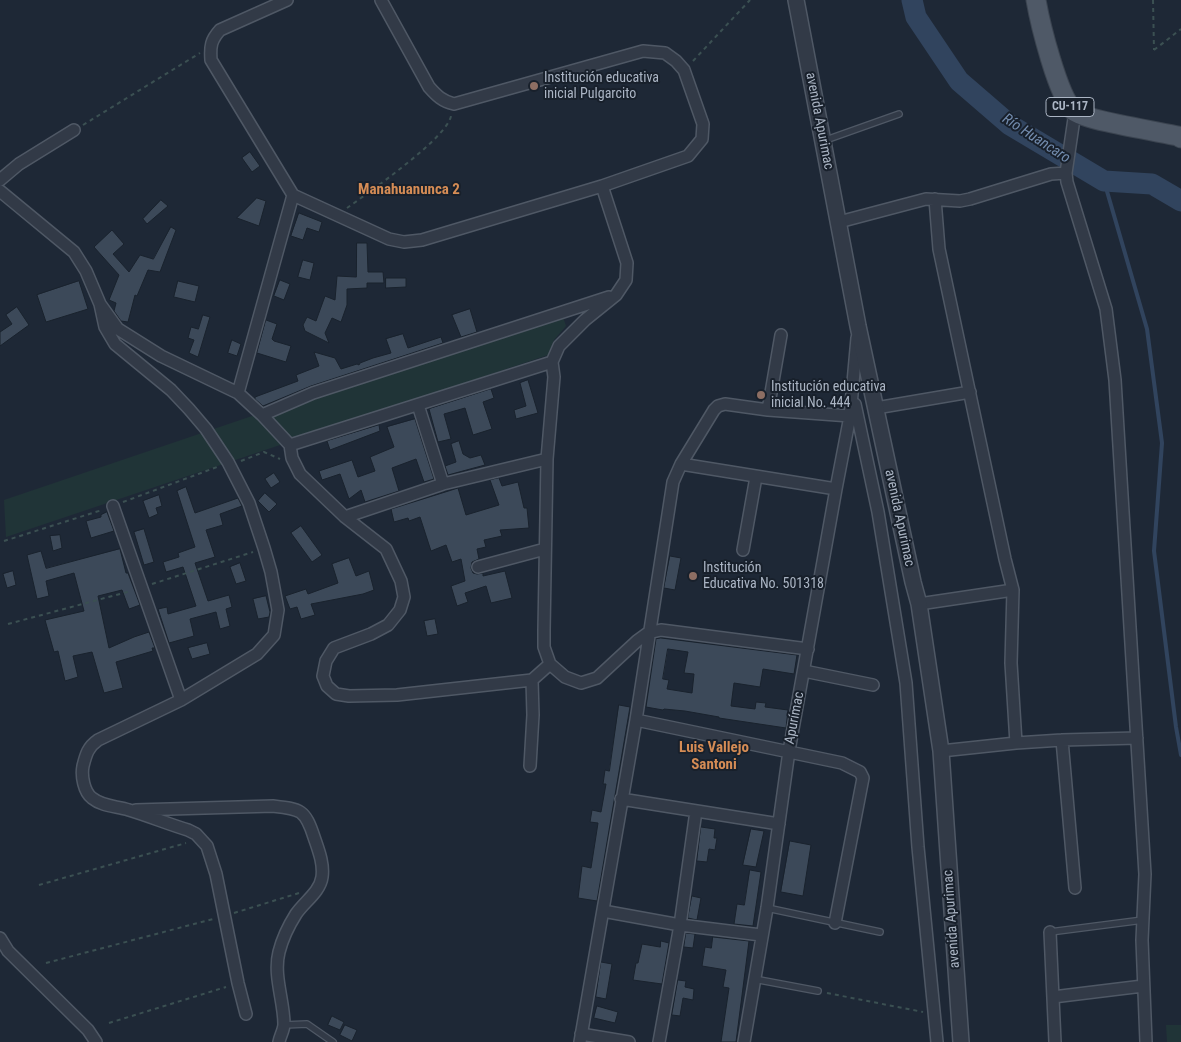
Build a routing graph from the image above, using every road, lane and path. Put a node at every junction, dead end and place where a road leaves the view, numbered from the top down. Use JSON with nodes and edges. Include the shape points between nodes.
{"nodes":[{"id":1,"x":287,"y":0,"type":"edge"},
{"id":2,"x":750,"y":0,"type":"edge"},
{"id":3,"x":796,"y":0,"type":"edge"},
{"id":4,"x":1036,"y":0,"type":"edge"},
{"id":5,"x":1154,"y":0,"type":"edge"},
{"id":6,"x":384,"y":1,"type":"edge"},
{"id":7,"x":1181,"y":29,"type":"edge"},
{"id":8,"x":210,"y":46,"type":"junction"},
{"id":9,"x":684,"y":70,"type":"junction"},
{"id":10,"x":454,"y":104,"type":"junction"},
{"id":11,"x":899,"y":114,"type":"dead end"},
{"id":12,"x":1074,"y":119,"type":"junction"},
{"id":13,"x":74,"y":130,"type":"joint"},
{"id":14,"x":1180,"y":136,"type":"edge"},
{"id":15,"x":823,"y":141,"type":"junction"},
{"id":16,"x":1067,"y":170,"type":"junction"},
{"id":17,"x":0,"y":180,"type":"edge"},
{"id":18,"x":602,"y":186,"type":"junction"},
{"id":19,"x":0,"y":191,"type":"edge"},
{"id":20,"x":293,"y":196,"type":"junction"},
{"id":21,"x":935,"y":199,"type":"junction"},
{"id":22,"x":337,"y":216,"type":"junction"},
{"id":23,"x":839,"y":222,"type":"junction"},
{"id":24,"x":616,"y":295,"type":"junction"},
{"id":25,"x":100,"y":304,"type":"junction"},
{"id":26,"x":858,"y":326,"type":"junction"},
{"id":27,"x":781,"y":335,"type":"dead end"},
{"id":28,"x":552,"y":362,"type":"junction"},
{"id":29,"x":970,"y":392,"type":"junction"},
{"id":30,"x":238,"y":393,"type":"junction"},
{"id":31,"x":852,"y":395,"type":"junction"},
{"id":32,"x":418,"y":405,"type":"junction"},
{"id":33,"x":876,"y":408,"type":"junction"},
{"id":34,"x":768,"y":410,"type":"junction"},
{"id":35,"x":262,"y":415,"type":"junction"},
{"id":36,"x":850,"y":416,"type":"junction"},
{"id":37,"x":290,"y":445,"type":"junction"},
{"id":38,"x":547,"y":459,"type":"junction"},
{"id":39,"x":228,"y":462,"type":"junction"},
{"id":40,"x":681,"y":464,"type":"junction"},
{"id":41,"x":756,"y":477,"type":"junction"},
{"id":42,"x":443,"y":484,"type":"junction"},
{"id":43,"x":836,"y":489,"type":"junction"},
{"id":44,"x":114,"y":506,"type":"junction"},
{"id":45,"x":346,"y":517,"type":"junction"},
{"id":46,"x":4,"y":541,"type":"dead end"},
{"id":47,"x":264,"y":548,"type":"junction"},
{"id":48,"x":545,"y":549,"type":"junction"},
{"id":49,"x":744,"y":550,"type":"dead end"},
{"id":50,"x":478,"y":567,"type":"dead end"},
{"id":51,"x":141,"y":588,"type":"junction"},
{"id":52,"x":1013,"y":590,"type":"junction"},
{"id":53,"x":919,"y":604,"type":"junction"},
{"id":54,"x":8,"y":624,"type":"dead end"},
{"id":55,"x":648,"y":633,"type":"junction"},
{"id":56,"x":808,"y":649,"type":"junction"},
{"id":57,"x":550,"y":664,"type":"junction"},
{"id":58,"x":804,"y":671,"type":"junction"},
{"id":59,"x":532,"y":680,"type":"junction"},
{"id":60,"x":873,"y":685,"type":"dead end"},
{"id":61,"x":181,"y":700,"type":"junction"},
{"id":62,"x":636,"y":720,"type":"junction"},
{"id":63,"x":1137,"y":738,"type":"junction"},
{"id":64,"x":1062,"y":740,"type":"junction"},
{"id":65,"x":1016,"y":744,"type":"junction"},
{"id":66,"x":789,"y":751,"type":"junction"},
{"id":67,"x":940,"y":751,"type":"junction"},
{"id":68,"x":530,"y":766,"type":"dead end"},
{"id":69,"x":621,"y":799,"type":"junction"},
{"id":70,"x":129,"y":810,"type":"junction"},
{"id":71,"x":696,"y":811,"type":"junction"},
{"id":72,"x":779,"y":824,"type":"junction"},
{"id":73,"x":201,"y":838,"type":"junction"},
{"id":74,"x":39,"y":885,"type":"dead end"},
{"id":75,"x":319,"y":886,"type":"junction"},
{"id":76,"x":1075,"y":888,"type":"dead end"},
{"id":77,"x":767,"y":908,"type":"junction"},
{"id":78,"x":603,"y":911,"type":"junction"},
{"id":79,"x":224,"y":916,"type":"junction"},
{"id":80,"x":1143,"y":920,"type":"junction"},
{"id":81,"x":835,"y":923,"type":"junction"},
{"id":82,"x":680,"y":924,"type":"junction"},
{"id":83,"x":880,"y":932,"type":"dead end"},
{"id":84,"x":1050,"y":932,"type":"joint"},
{"id":85,"x":761,"y":935,"type":"junction"},
{"id":86,"x":0,"y":938,"type":"edge"},
{"id":87,"x":46,"y":962,"type":"dead end"},
{"id":88,"x":754,"y":979,"type":"junction"},
{"id":89,"x":238,"y":983,"type":"junction"},
{"id":90,"x":1144,"y":986,"type":"junction"},
{"id":91,"x":818,"y":991,"type":"joint"},
{"id":92,"x":1053,"y":997,"type":"junction"},
{"id":93,"x":246,"y":1014,"type":"dead end"},
{"id":94,"x":934,"y":1014,"type":"junction"},
{"id":95,"x":109,"y":1024,"type":"dead end"},
{"id":96,"x":284,"y":1025,"type":"junction"},
{"id":97,"x":580,"y":1038,"type":"edge"},
{"id":98,"x":96,"y":1042,"type":"edge"},
{"id":99,"x":279,"y":1042,"type":"edge"},
{"id":100,"x":333,"y":1042,"type":"edge"},
{"id":101,"x":628,"y":1042,"type":"edge"},
{"id":102,"x":659,"y":1042,"type":"edge"},
{"id":103,"x":744,"y":1042,"type":"edge"},
{"id":104,"x":937,"y":1042,"type":"edge"},
{"id":105,"x":961,"y":1042,"type":"edge"},
{"id":106,"x":1055,"y":1042,"type":"edge"},
{"id":107,"x":1146,"y":1042,"type":"edge"}],
"edges":[{"from":1,"to":8,"type":"street","via":[[220,30],[212,38]]},
{"from":2,"to":9,"type":"path"},
{"from":3,"to":15,"type":"street","name":"avenida Apurimac"},
{"from":4,"to":12,"type":"main road","number":"CU-117","via":[[1058,85]]},
{"from":5,"to":7,"type":"path","via":[[1154,50]]},
{"from":6,"to":10,"type":"street","via":[[429,87],[441,99]]},
{"from":8,"to":13,"type":"path"},
{"from":8,"to":20,"type":"street","via":[[211,60]]},
{"from":9,"to":10,"type":"street","via":[[665,53],[643,51]]},
{"from":9,"to":18,"type":"street","via":[[703,124],[702,139],[688,156]]},
{"from":10,"to":22,"type":"path","via":[[450,120],[434,140]]},
{"from":11,"to":15,"type":"lane"},
{"from":12,"to":14,"type":"main road","number":"CU-117","via":[[1098,119]]},
{"from":12,"to":16,"type":"street"},
{"from":13,"to":17,"type":"street","via":[[19,164]]},
{"from":15,"to":23,"type":"street","name":"avenida Apurimac"},
{"from":16,"to":21,"type":"street","via":[[970,199]]},
{"from":16,"to":63,"type":"street","via":[[1067,182],[1106,309],[1116,390]]},
{"from":18,"to":22,"type":"street","via":[[422,240],[404,242],[389,239]]},
{"from":18,"to":24,"type":"street","via":[[627,263],[626,280]]},
{"from":19,"to":25,"type":"street","via":[[74,252]]},
{"from":20,"to":22,"type":"street"},
{"from":20,"to":30,"type":"street"},
{"from":21,"to":23,"type":"street"},
{"from":21,"to":29,"type":"street","via":[[939,249]]},
{"from":23,"to":26,"type":"street","name":"avenida Apurimac"},
{"from":24,"to":28,"type":"street","via":[[559,346]]},
{"from":24,"to":35,"type":"street","via":[[313,393]]},
{"from":25,"to":30,"type":"street","via":[[118,329],[160,356]]},
{"from":25,"to":39,"type":"street","via":[[105,327],[115,344],[171,390],[206,429]]},
{"from":26,"to":31,"type":"street","name":"Apurímac"},
{"from":26,"to":33,"type":"street","name":"avenida Apurimac"},
{"from":27,"to":34,"type":"street"},
{"from":28,"to":32,"type":"street"},
{"from":28,"to":38,"type":"street","via":[[554,377]]},
{"from":29,"to":33,"type":"street"},
{"from":29,"to":52,"type":"street"},
{"from":30,"to":35,"type":"street"},
{"from":31,"to":36,"type":"street","name":"Apurímac"},
{"from":31,"to":94,"type":"street","name":"Apurímac","via":[[878,512],[906,683]]},
{"from":32,"to":37,"type":"street"},
{"from":32,"to":42,"type":"street"},
{"from":33,"to":53,"type":"street","name":"avenida Apurimac"},
{"from":34,"to":36,"type":"street"},
{"from":34,"to":40,"type":"street","via":[[725,404],[718,406]]},
{"from":35,"to":37,"type":"street"},
{"from":36,"to":43,"type":"street","name":"Apurímac"},
{"from":37,"to":39,"type":"path","via":[[279,460],[264,452],[239,462]]},
{"from":37,"to":45,"type":"street","via":[[300,474]]},
{"from":38,"to":42,"type":"street"},
{"from":38,"to":48,"type":"street"},
{"from":39,"to":44,"type":"path"},
{"from":39,"to":47,"type":"street","via":[[249,504]]},
{"from":40,"to":41,"type":"street"},
{"from":40,"to":55,"type":"street","via":[[673,482]]},
{"from":41,"to":43,"type":"street"},
{"from":41,"to":49,"type":"street"},
{"from":42,"to":45,"type":"street"},
{"from":43,"to":56,"type":"street","name":"Apurímac"},
{"from":44,"to":46,"type":"path"},
{"from":44,"to":51,"type":"street"},
{"from":45,"to":59,"type":"street","via":[[386,549],[401,580],[404,597],[400,610],[388,625],[334,648],[326,661],[323,676],[327,686],[336,694],[397,695]]},
{"from":47,"to":51,"type":"path"},
{"from":47,"to":61,"type":"street","via":[[278,610],[274,635],[257,654]]},
{"from":48,"to":50,"type":"street"},
{"from":48,"to":57,"type":"street","via":[[544,647]]},
{"from":51,"to":54,"type":"path"},
{"from":51,"to":61,"type":"street"},
{"from":52,"to":53,"type":"street"},
{"from":52,"to":65,"type":"street","via":[[1011,662]]},
{"from":53,"to":67,"type":"street","name":"avenida Apurimac"},
{"from":55,"to":56,"type":"street","via":[[661,630]]},
{"from":55,"to":57,"type":"street","via":[[597,678],[581,683],[565,677]]},
{"from":55,"to":62,"type":"street"},
{"from":56,"to":58,"type":"street","name":"Apurímac"},
{"from":57,"to":59,"type":"street"},
{"from":58,"to":60,"type":"street"},
{"from":58,"to":66,"type":"street","name":"Apurímac"},
{"from":59,"to":68,"type":"street"},
{"from":61,"to":70,"type":"street","via":[[98,740],[86,754],[83,784],[91,798]]},
{"from":62,"to":66,"type":"street"},
{"from":62,"to":69,"type":"street"},
{"from":63,"to":64,"type":"street"},
{"from":63,"to":80,"type":"street","via":[[1145,874]]},
{"from":64,"to":65,"type":"street"},
{"from":64,"to":76,"type":"street"},
{"from":65,"to":67,"type":"street"},
{"from":66,"to":72,"type":"street","name":"Apurímac"},
{"from":66,"to":81,"type":"street","via":[[842,762],[857,769],[863,778]]},
{"from":67,"to":105,"type":"street","name":"avenida Apurimac"},
{"from":69,"to":71,"type":"street"},
{"from":69,"to":78,"type":"street"},
{"from":70,"to":73,"type":"street","via":[[188,830]]},
{"from":70,"to":75,"type":"street","via":[[293,808],[308,820],[322,863]]},
{"from":71,"to":72,"type":"street"},
{"from":71,"to":82,"type":"street"},
{"from":72,"to":77,"type":"street","name":"Apurímac"},
{"from":73,"to":74,"type":"path"},
{"from":73,"to":79,"type":"street","via":[[216,874]]},
{"from":75,"to":79,"type":"path"},
{"from":75,"to":96,"type":"street","via":[[297,914],[279,952]]},
{"from":77,"to":81,"type":"lane"},
{"from":77,"to":85,"type":"street","name":"Apurímac"},
{"from":78,"to":82,"type":"street"},
{"from":78,"to":97,"type":"street"},
{"from":79,"to":87,"type":"path"},
{"from":79,"to":89,"type":"street"},
{"from":80,"to":84,"type":"lane"},
{"from":80,"to":90,"type":"street"},
{"from":81,"to":83,"type":"lane"},
{"from":82,"to":85,"type":"street"},
{"from":82,"to":102,"type":"street"},
{"from":84,"to":92,"type":"street"},
{"from":85,"to":88,"type":"street","name":"Apurímac"},
{"from":86,"to":98,"type":"street","via":[[8,951],[88,1030]]},
{"from":88,"to":91,"type":"lane"},
{"from":88,"to":103,"type":"street","name":"Apurímac"},
{"from":89,"to":93,"type":"street"},
{"from":89,"to":95,"type":"path"},
{"from":90,"to":92,"type":"street"},
{"from":90,"to":107,"type":"street"},
{"from":91,"to":94,"type":"path"},
{"from":92,"to":106,"type":"street"},
{"from":94,"to":104,"type":"street","name":"Apurímac"},
{"from":96,"to":99,"type":"street"},
{"from":96,"to":100,"type":"lane","via":[[307,1024]]},
{"from":97,"to":101,"type":"street"}]}
